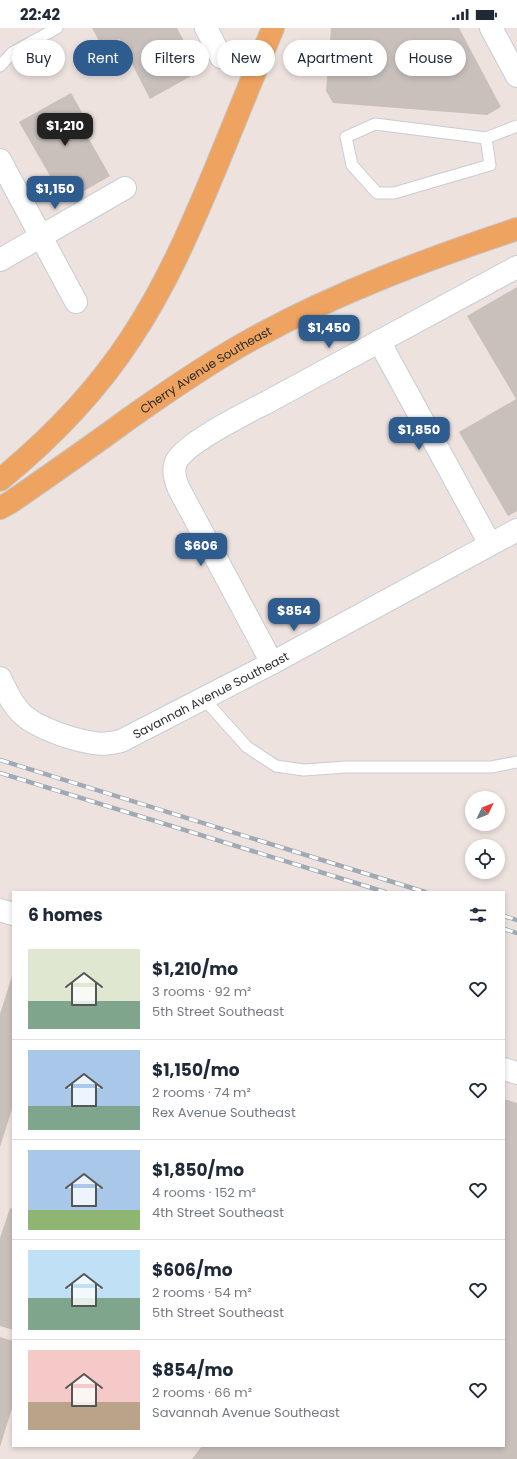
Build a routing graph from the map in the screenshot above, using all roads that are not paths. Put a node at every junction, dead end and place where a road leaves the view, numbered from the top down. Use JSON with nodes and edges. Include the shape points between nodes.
{"nodes":[{"id":1,"x":57,"y":28,"type":"edge"},
{"id":2,"x":206,"y":28,"type":"edge"},
{"id":3,"x":273,"y":28,"type":"edge"},
{"id":4,"x":491,"y":28,"type":"edge"},
{"id":5,"x":217,"y":49,"type":"edge"},
{"id":6,"x":0,"y":66,"type":"edge"},
{"id":7,"x":517,"y":76,"type":"edge"},
{"id":8,"x":517,"y":126,"type":"edge"},
{"id":9,"x":486,"y":138,"type":"junction"},
{"id":10,"x":0,"y":160,"type":"edge"},
{"id":11,"x":125,"y":188,"type":"dead end"},
{"id":12,"x":517,"y":229,"type":"edge"},
{"id":13,"x":40,"y":238,"type":"junction"},
{"id":14,"x":0,"y":260,"type":"edge"},
{"id":15,"x":517,"y":268,"type":"edge"},
{"id":16,"x":76,"y":302,"type":"dead end"},
{"id":17,"x":379,"y":341,"type":"junction"},
{"id":18,"x":0,"y":480,"type":"edge"},
{"id":19,"x":0,"y":508,"type":"edge"},
{"id":20,"x":517,"y":530,"type":"edge"},
{"id":21,"x":490,"y":544,"type":"junction"},
{"id":22,"x":272,"y":663,"type":"junction"},
{"id":23,"x":0,"y":678,"type":"edge"},
{"id":24,"x":204,"y":699,"type":"junction"},
{"id":25,"x":517,"y":762,"type":"edge"},
{"id":26,"x":0,"y":910,"type":"edge"},
{"id":27,"x":12,"y":914,"type":"edge"},
{"id":28,"x":505,"y":1069,"type":"edge"},
{"id":29,"x":517,"y":1073,"type":"edge"}],
"edges":[{"from":1,"to":6,"type":"lane","via":[[12,54]]},
{"from":2,"to":5,"type":"street"},
{"from":3,"to":18,"type":"main road","via":[[185,241],[146,315],[124,350],[89,394],[56,430]]},
{"from":4,"to":7,"type":"street"},
{"from":8,"to":9,"type":"lane"},
{"from":9,"to":9,"type":"lane","via":[[490,165],[394,193],[377,193],[352,165],[346,137],[375,124]]},
{"from":10,"to":13,"type":"street"},
{"from":11,"to":13,"type":"street"},
{"from":12,"to":19,"type":"main road","name":"Cherry Avenue Southeast","via":[[370,282],[254,338],[202,369]]},
{"from":13,"to":14,"type":"street"},
{"from":13,"to":16,"type":"street"},
{"from":15,"to":17,"type":"street"},
{"from":17,"to":21,"type":"street"},
{"from":17,"to":22,"type":"street","via":[[216,430],[186,451],[176,464],[174,476],[178,490]]},
{"from":20,"to":21,"type":"street","name":"Savannah Avenue Southeast"},
{"from":21,"to":22,"type":"street","name":"Savannah Avenue Southeast"},
{"from":22,"to":24,"type":"street","name":"Savannah Avenue Southeast"},
{"from":23,"to":24,"type":"street","name":"Savannah Avenue Southeast","via":[[21,713],[38,725],[94,743],[108,744],[121,741]]},
{"from":24,"to":25,"type":"lane","via":[[247,747],[276,766],[304,770],[346,766],[491,767]]},
{"from":26,"to":27,"type":"street"},
{"from":28,"to":29,"type":"street"}]}
